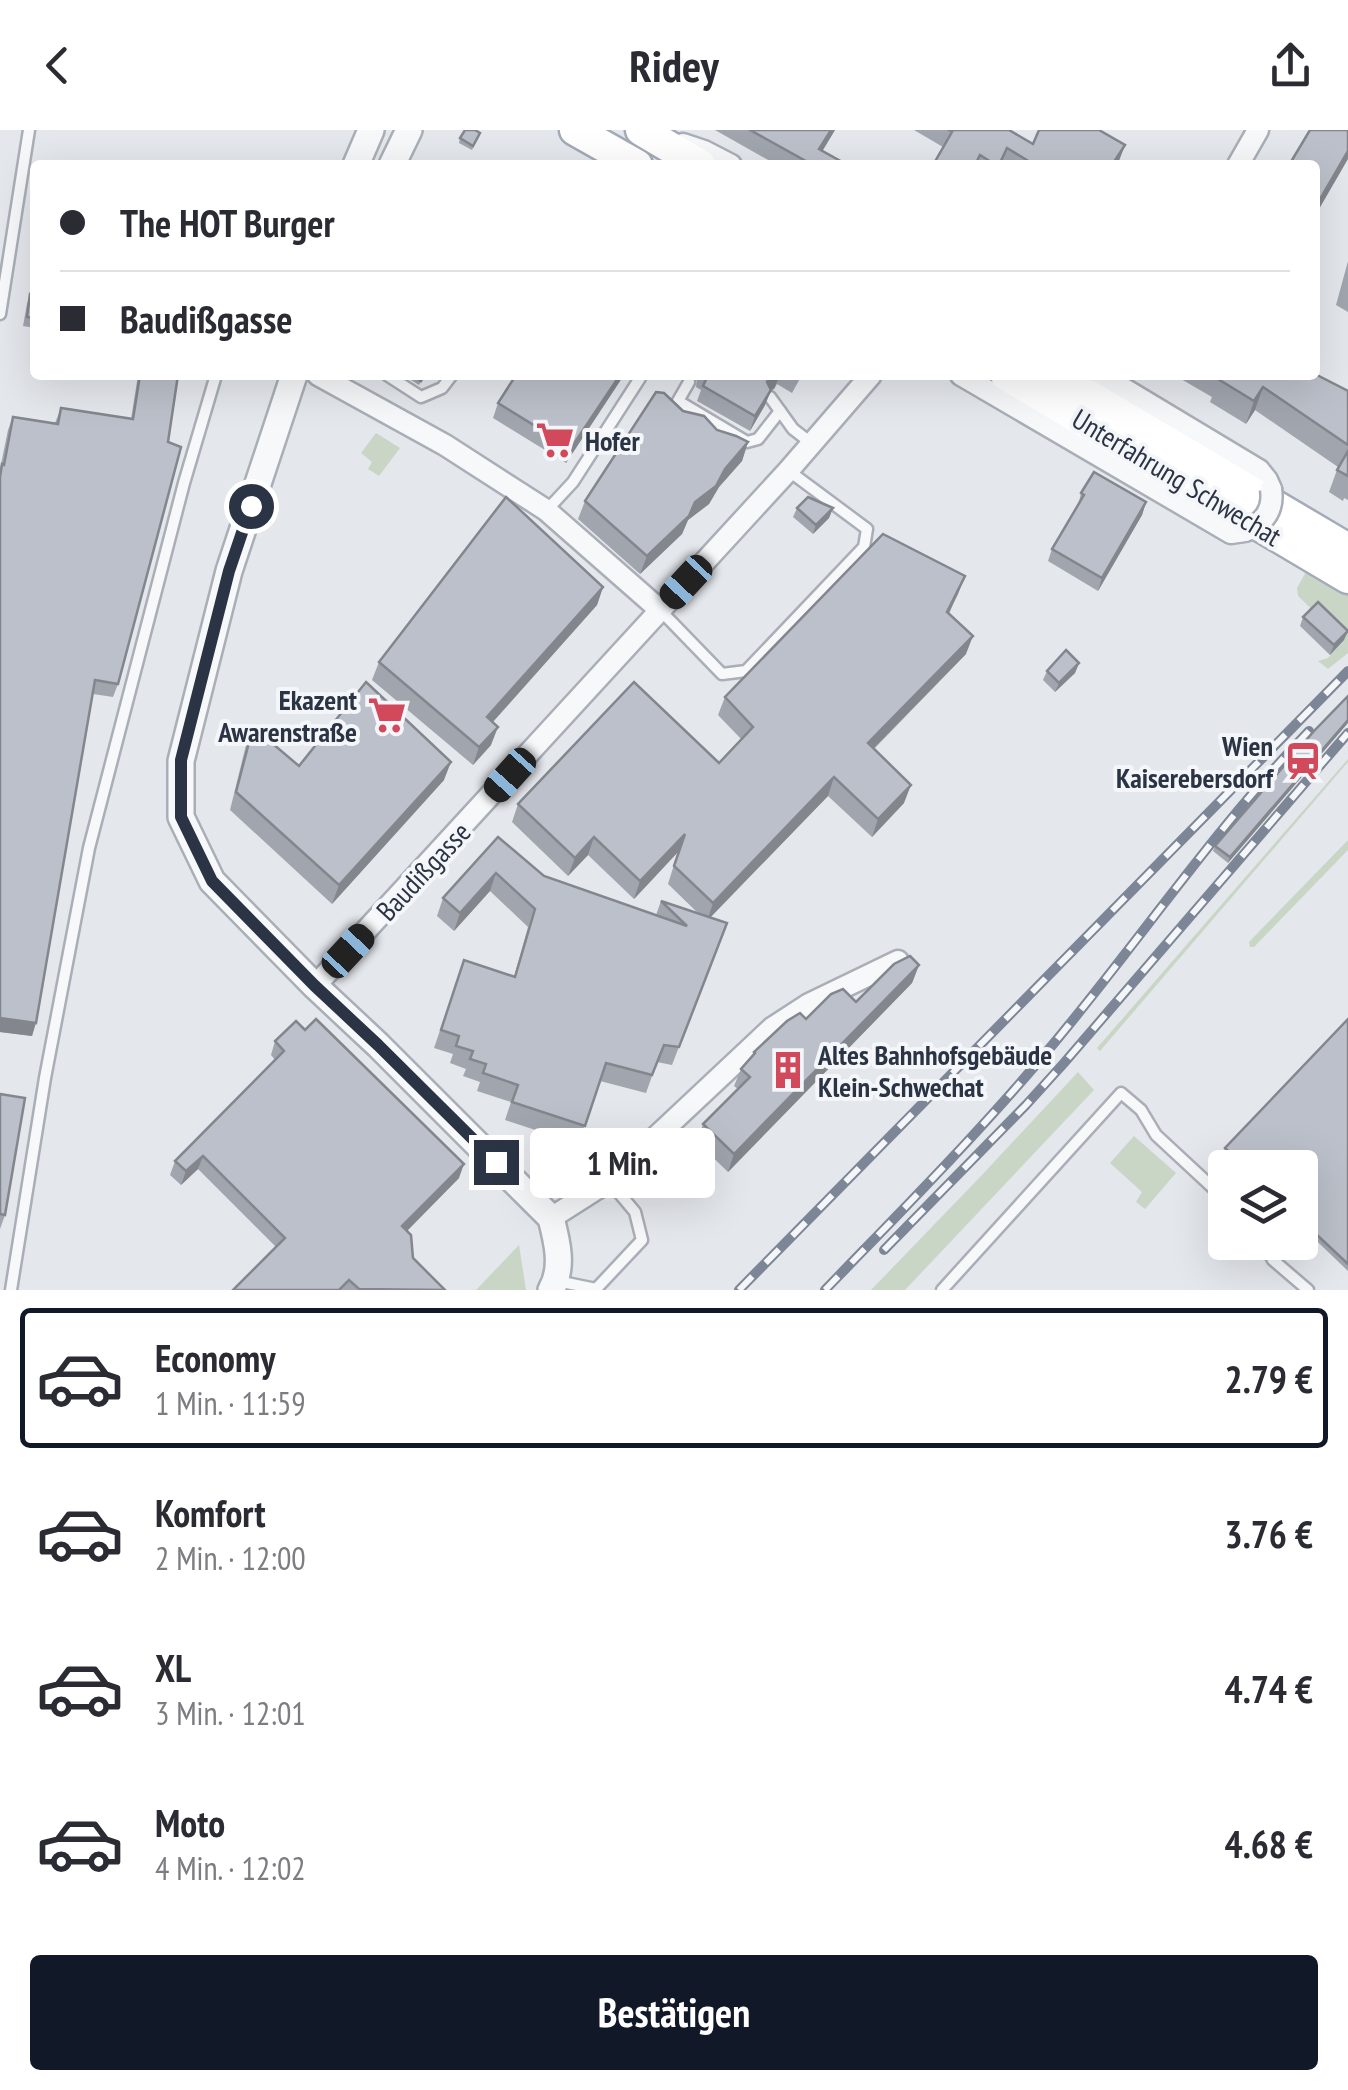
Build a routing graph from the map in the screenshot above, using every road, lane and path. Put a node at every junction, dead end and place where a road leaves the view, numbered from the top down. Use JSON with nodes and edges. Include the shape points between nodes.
{"nodes":[{"id":1,"x":29,"y":130,"type":"edge"},
{"id":2,"x":372,"y":130,"type":"edge"},
{"id":3,"x":409,"y":130,"type":"edge"},
{"id":4,"x":575,"y":130,"type":"edge"},
{"id":5,"x":642,"y":130,"type":"edge"},
{"id":6,"x":1258,"y":130,"type":"edge"},
{"id":7,"x":358,"y":160,"type":"edge"},
{"id":8,"x":394,"y":160,"type":"edge"},
{"id":9,"x":625,"y":160,"type":"edge"},
{"id":10,"x":692,"y":160,"type":"edge"},
{"id":11,"x":723,"y":160,"type":"edge"},
{"id":12,"x":1241,"y":160,"type":"edge"},
{"id":13,"x":22,"y":182,"type":"junction"},
{"id":14,"x":30,"y":184,"type":"edge"},
{"id":15,"x":0,"y":314,"type":"edge"},
{"id":16,"x":215,"y":380,"type":"edge"},
{"id":17,"x":292,"y":380,"type":"edge"},
{"id":18,"x":327,"y":380,"type":"edge"},
{"id":19,"x":394,"y":380,"type":"edge"},
{"id":20,"x":448,"y":380,"type":"edge"},
{"id":21,"x":639,"y":380,"type":"edge"},
{"id":22,"x":867,"y":380,"type":"edge"},
{"id":23,"x":970,"y":380,"type":"edge"},
{"id":24,"x":1014,"y":380,"type":"edge"},
{"id":25,"x":1062,"y":380,"type":"edge"},
{"id":26,"x":1114,"y":380,"type":"edge"},
{"id":27,"x":689,"y":382,"type":"dead end"},
{"id":28,"x":770,"y":396,"type":"edge"},
{"id":29,"x":780,"y":410,"type":"junction"},
{"id":30,"x":812,"y":444,"type":"junction"},
{"id":31,"x":788,"y":471,"type":"junction"},
{"id":32,"x":546,"y":510,"type":"junction"},
{"id":33,"x":1348,"y":549,"type":"edge"},
{"id":34,"x":1348,"y":578,"type":"edge"},
{"id":35,"x":660,"y":610,"type":"junction"},
{"id":36,"x":898,"y":962,"type":"edge"},
{"id":37,"x":315,"y":986,"type":"junction"},
{"id":38,"x":609,"y":1181,"type":"junction"},
{"id":39,"x":1208,"y":1183,"type":"edge"},
{"id":40,"x":551,"y":1218,"type":"junction"},
{"id":41,"x":1273,"y":1260,"type":"edge"},
{"id":42,"x":554,"y":1285,"type":"edge"},
{"id":43,"x":11,"y":1290,"type":"edge"},
{"id":44,"x":942,"y":1290,"type":"edge"},
{"id":45,"x":1308,"y":1290,"type":"edge"}],
"edges":[{"from":1,"to":13,"type":"lane"},
{"from":2,"to":7,"type":"street"},
{"from":3,"to":8,"type":"street"},
{"from":4,"to":9,"type":"main road"},
{"from":5,"to":10,"type":"main road"},
{"from":5,"to":11,"type":"street"},
{"from":6,"to":12,"type":"street"},
{"from":13,"to":14,"type":"lane"},
{"from":13,"to":15,"type":"lane"},
{"from":16,"to":43,"type":"lane","via":[[89,848]]},
{"from":17,"to":37,"type":"street","via":[[229,571],[181,760],[181,817],[212,881]]},
{"from":18,"to":32,"type":"street"},
{"from":19,"to":20,"type":"lane","via":[[420,397]]},
{"from":21,"to":32,"type":"lane","via":[[574,482]]},
{"from":22,"to":30,"type":"street","name":"Baudißgasse"},
{"from":23,"to":26,"type":"street","bridge":true,"via":[[1231,533],[1256,526],[1272,500],[1258,470]]},
{"from":24,"to":34,"type":"main road","name":"Unterfahrung Schwechat"},
{"from":25,"to":33,"type":"main road","name":"Unterfahrung Schwechat"},
{"from":27,"to":29,"type":"lane","via":[[678,400],[747,442],[758,439]]},
{"from":28,"to":29,"type":"lane"},
{"from":29,"to":30,"type":"lane"},
{"from":30,"to":31,"type":"street","name":"Baudißgasse"},
{"from":31,"to":35,"type":"street","name":"Baudißgasse"},
{"from":31,"to":35,"type":"lane","via":[[867,529],[864,548],[746,671],[722,674]]},
{"from":32,"to":35,"type":"street"},
{"from":35,"to":37,"type":"street","name":"Baudißgasse"},
{"from":36,"to":38,"type":"street","via":[[772,1028]]},
{"from":37,"to":40,"type":"street"},
{"from":38,"to":40,"type":"street"},
{"from":38,"to":42,"type":"lane","via":[[634,1212],[642,1240],[596,1289]]},
{"from":39,"to":44,"type":"lane","via":[[1121,1093]]},
{"from":40,"to":42,"type":"street","via":[[558,1248]]},
{"from":41,"to":45,"type":"lane"}]}
